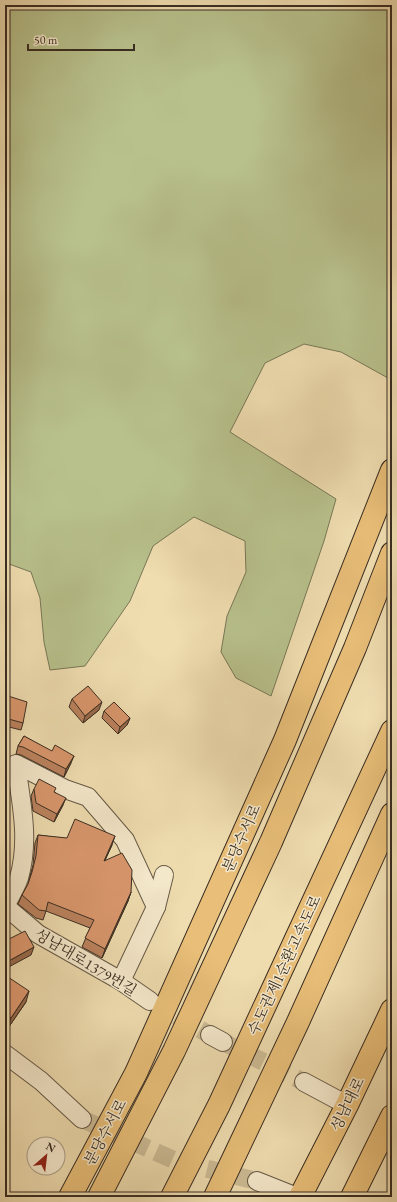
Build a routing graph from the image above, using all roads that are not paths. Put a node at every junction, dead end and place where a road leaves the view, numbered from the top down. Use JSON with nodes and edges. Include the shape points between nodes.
{"nodes":[{"id":1,"x":392,"y":470,"type":"edge"},
{"id":2,"x":392,"y":553,"type":"edge"},
{"id":3,"x":392,"y":730,"type":"edge"},
{"id":4,"x":11,"y":763,"type":"edge"},
{"id":5,"x":392,"y":814,"type":"edge"},
{"id":6,"x":164,"y":875,"type":"dead end"},
{"id":7,"x":5,"y":906,"type":"edge"},
{"id":8,"x":156,"y":907,"type":"junction"},
{"id":9,"x":121,"y":982,"type":"junction"},
{"id":10,"x":150,"y":1001,"type":"tunnel mouth"},
{"id":11,"x":392,"y":1010,"type":"edge"},
{"id":12,"x":386,"y":1041,"type":"edge"},
{"id":13,"x":5,"y":1054,"type":"edge"},
{"id":14,"x":304,"y":1082,"type":"tunnel mouth"},
{"id":15,"x":347,"y":1105,"type":"junction"},
{"id":16,"x":392,"y":1116,"type":"edge"},
{"id":17,"x":82,"y":1119,"type":"tunnel mouth"},
{"id":18,"x":257,"y":1181,"type":"tunnel mouth"},
{"id":19,"x":70,"y":1197,"type":"edge"},
{"id":20,"x":99,"y":1197,"type":"edge"},
{"id":21,"x":172,"y":1197,"type":"edge"},
{"id":22,"x":215,"y":1197,"type":"edge"},
{"id":23,"x":297,"y":1197,"type":"edge"},
{"id":24,"x":300,"y":1197,"type":"edge"},
{"id":25,"x":352,"y":1197,"type":"edge"}],
"edges":[{"from":1,"to":19,"type":"main road","name":"분당수서로","via":[[282,748],[136,1073]]},
{"from":2,"to":20,"type":"main road","name":"분당수서로","via":[[355,648],[271,842],[174,1051]]},
{"from":3,"to":21,"type":"main road","name":"수도권제1순환고속도로","via":[[219,1105]]},
{"from":4,"to":7,"type":"street","name":"성남대로1379번길","via":[[25,834],[25,853],[19,880]]},
{"from":4,"to":8,"type":"street","name":"성남대로1379번길","via":[[65,790],[88,798],[125,840]]},
{"from":5,"to":22,"type":"main road"},
{"from":6,"to":8,"type":"street"},
{"from":7,"to":9,"type":"street","name":"성남대로1379번길","via":[[38,934]]},
{"from":8,"to":9,"type":"street"},
{"from":9,"to":10,"type":"street","name":"성남대로1379번길"},
{"from":11,"to":12,"type":"main road","name":"성남대로"},
{"from":12,"to":15,"type":"main road","name":"성남대로"},
{"from":13,"to":17,"type":"street","via":[[41,1081]]},
{"from":14,"to":15,"type":"street"},
{"from":15,"to":24,"type":"main road","name":"성남대로"},
{"from":16,"to":25,"type":"main road"},
{"from":18,"to":23,"type":"street"}]}
